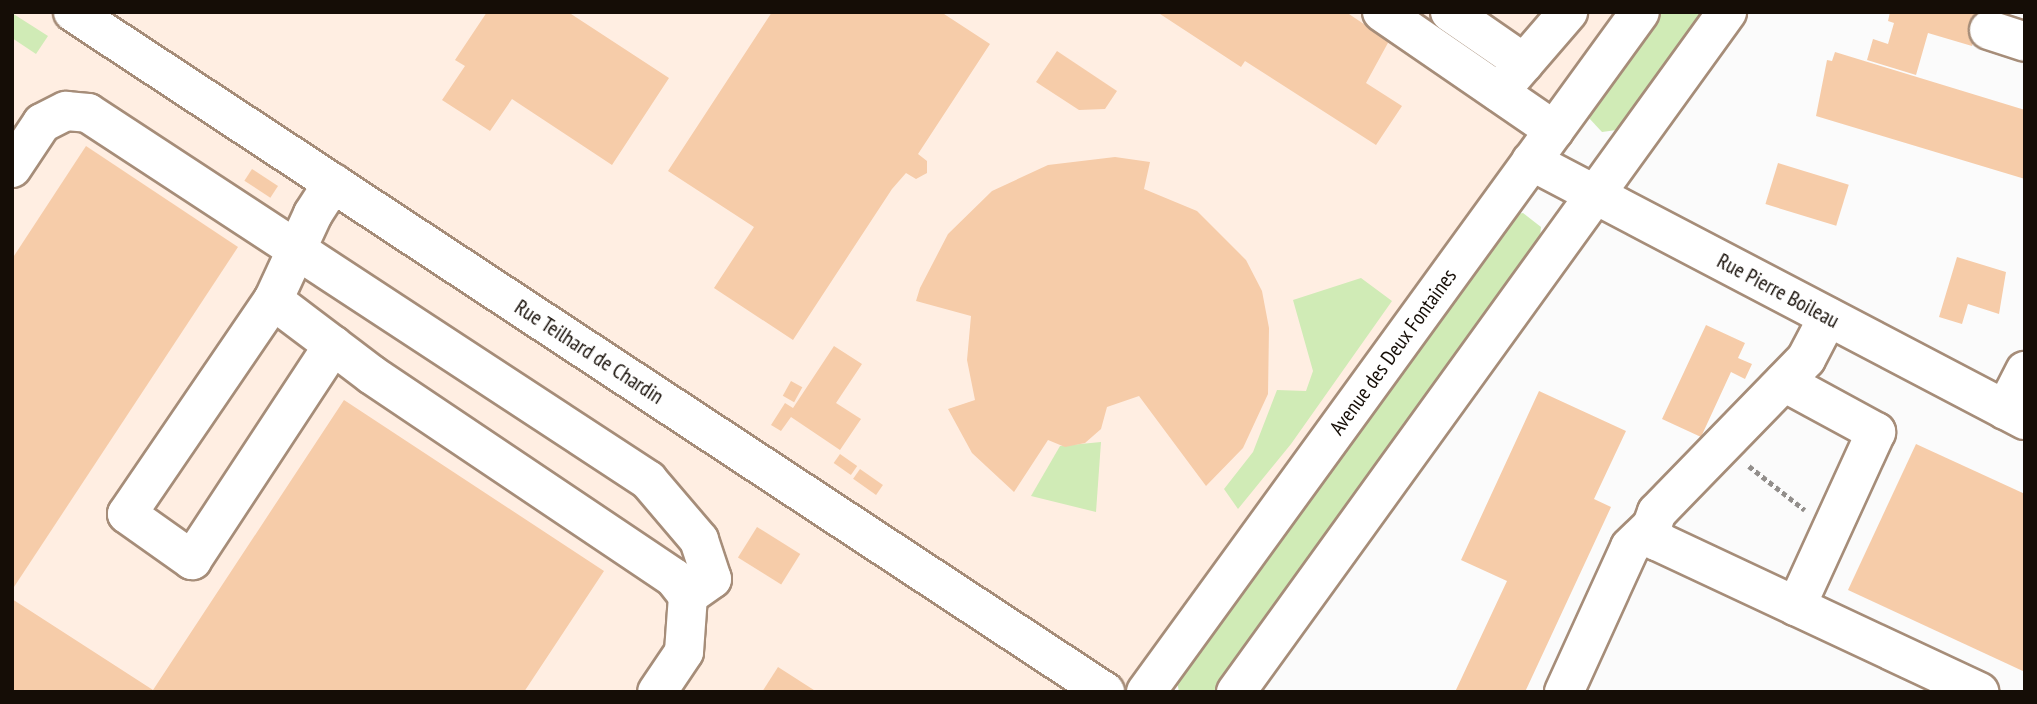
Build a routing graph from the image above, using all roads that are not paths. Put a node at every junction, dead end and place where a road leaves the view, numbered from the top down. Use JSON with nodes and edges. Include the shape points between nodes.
{"nodes":[{"id":1,"x":73,"y":12,"type":"edge"},
{"id":2,"x":1382,"y":12,"type":"edge"},
{"id":3,"x":1450,"y":12,"type":"edge"},
{"id":4,"x":1568,"y":12,"type":"edge"},
{"id":5,"x":1640,"y":12,"type":"edge"},
{"id":6,"x":1727,"y":12,"type":"edge"},
{"id":7,"x":1989,"y":30,"type":"dead end"},
{"id":8,"x":2025,"y":43,"type":"edge"},
{"id":9,"x":1524,"y":64,"type":"junction"},
{"id":10,"x":1499,"y":92,"type":"junction"},
{"id":11,"x":1554,"y":130,"type":"junction"},
{"id":12,"x":1531,"y":161,"type":"junction"},
{"id":13,"x":12,"y":168,"type":"edge"},
{"id":14,"x":333,"y":183,"type":"junction"},
{"id":15,"x":1597,"y":196,"type":"junction"},
{"id":16,"x":296,"y":250,"type":"junction"},
{"id":17,"x":273,"y":300,"type":"junction"},
{"id":18,"x":1828,"y":317,"type":"junction"},
{"id":19,"x":333,"y":345,"type":"junction"},
{"id":20,"x":2025,"y":371,"type":"edge"},
{"id":21,"x":1784,"y":382,"type":"junction"},
{"id":22,"x":2015,"y":415,"type":"edge"},
{"id":23,"x":1652,"y":526,"type":"junction"},
{"id":24,"x":688,"y":596,"type":"junction"},
{"id":25,"x":1796,"y":607,"type":"junction"},
{"id":26,"x":657,"y":692,"type":"edge"},
{"id":27,"x":1105,"y":692,"type":"edge"},
{"id":28,"x":1146,"y":692,"type":"edge"},
{"id":29,"x":1236,"y":692,"type":"edge"},
{"id":30,"x":1564,"y":692,"type":"edge"},
{"id":31,"x":1979,"y":692,"type":"edge"}],
"edges":[{"from":1,"to":14,"type":"street","name":"Rue Teilhard de Chardin"},
{"from":2,"to":10,"type":"street"},
{"from":3,"to":9,"type":"street"},
{"from":4,"to":9,"type":"street"},
{"from":5,"to":11,"type":"street","name":"Avenue des Deux Fontaines"},
{"from":6,"to":15,"type":"street"},
{"from":7,"to":8,"type":"street"},
{"from":9,"to":10,"type":"street"},
{"from":10,"to":11,"type":"street"},
{"from":11,"to":12,"type":"street","name":"Avenue des Deux Fontaines"},
{"from":12,"to":15,"type":"street","name":"Rue Pierre Boileau"},
{"from":12,"to":28,"type":"street","name":"Avenue des Deux Fontaines"},
{"from":13,"to":16,"type":"street","via":[[42,123],[66,111],[88,113]]},
{"from":14,"to":16,"type":"street"},
{"from":14,"to":27,"type":"street","name":"Rue Teilhard de Chardin"},
{"from":15,"to":18,"type":"street","name":"Rue Pierre Boileau"},
{"from":15,"to":29,"type":"street"},
{"from":16,"to":17,"type":"street"},
{"from":16,"to":24,"type":"street","via":[[648,480],[699,540],[712,579]]},
{"from":17,"to":19,"type":"street"},
{"from":17,"to":19,"type":"street","via":[[127,514],[192,560]]},
{"from":18,"to":21,"type":"street","via":[[1806,359]]},
{"from":18,"to":22,"type":"street","name":"Rue Pierre Boileau"},
{"from":19,"to":24,"type":"street","via":[[674,578]]},
{"from":20,"to":22,"type":"street"},
{"from":21,"to":23,"type":"street","via":[[1657,512]]},
{"from":21,"to":25,"type":"street","via":[[1876,432]]},
{"from":23,"to":25,"type":"street","via":[[1657,541],[1670,549]]},
{"from":23,"to":30,"type":"street","via":[[1630,547]]},
{"from":24,"to":26,"type":"street","via":[[684,652]]},
{"from":25,"to":31,"type":"street"}]}
